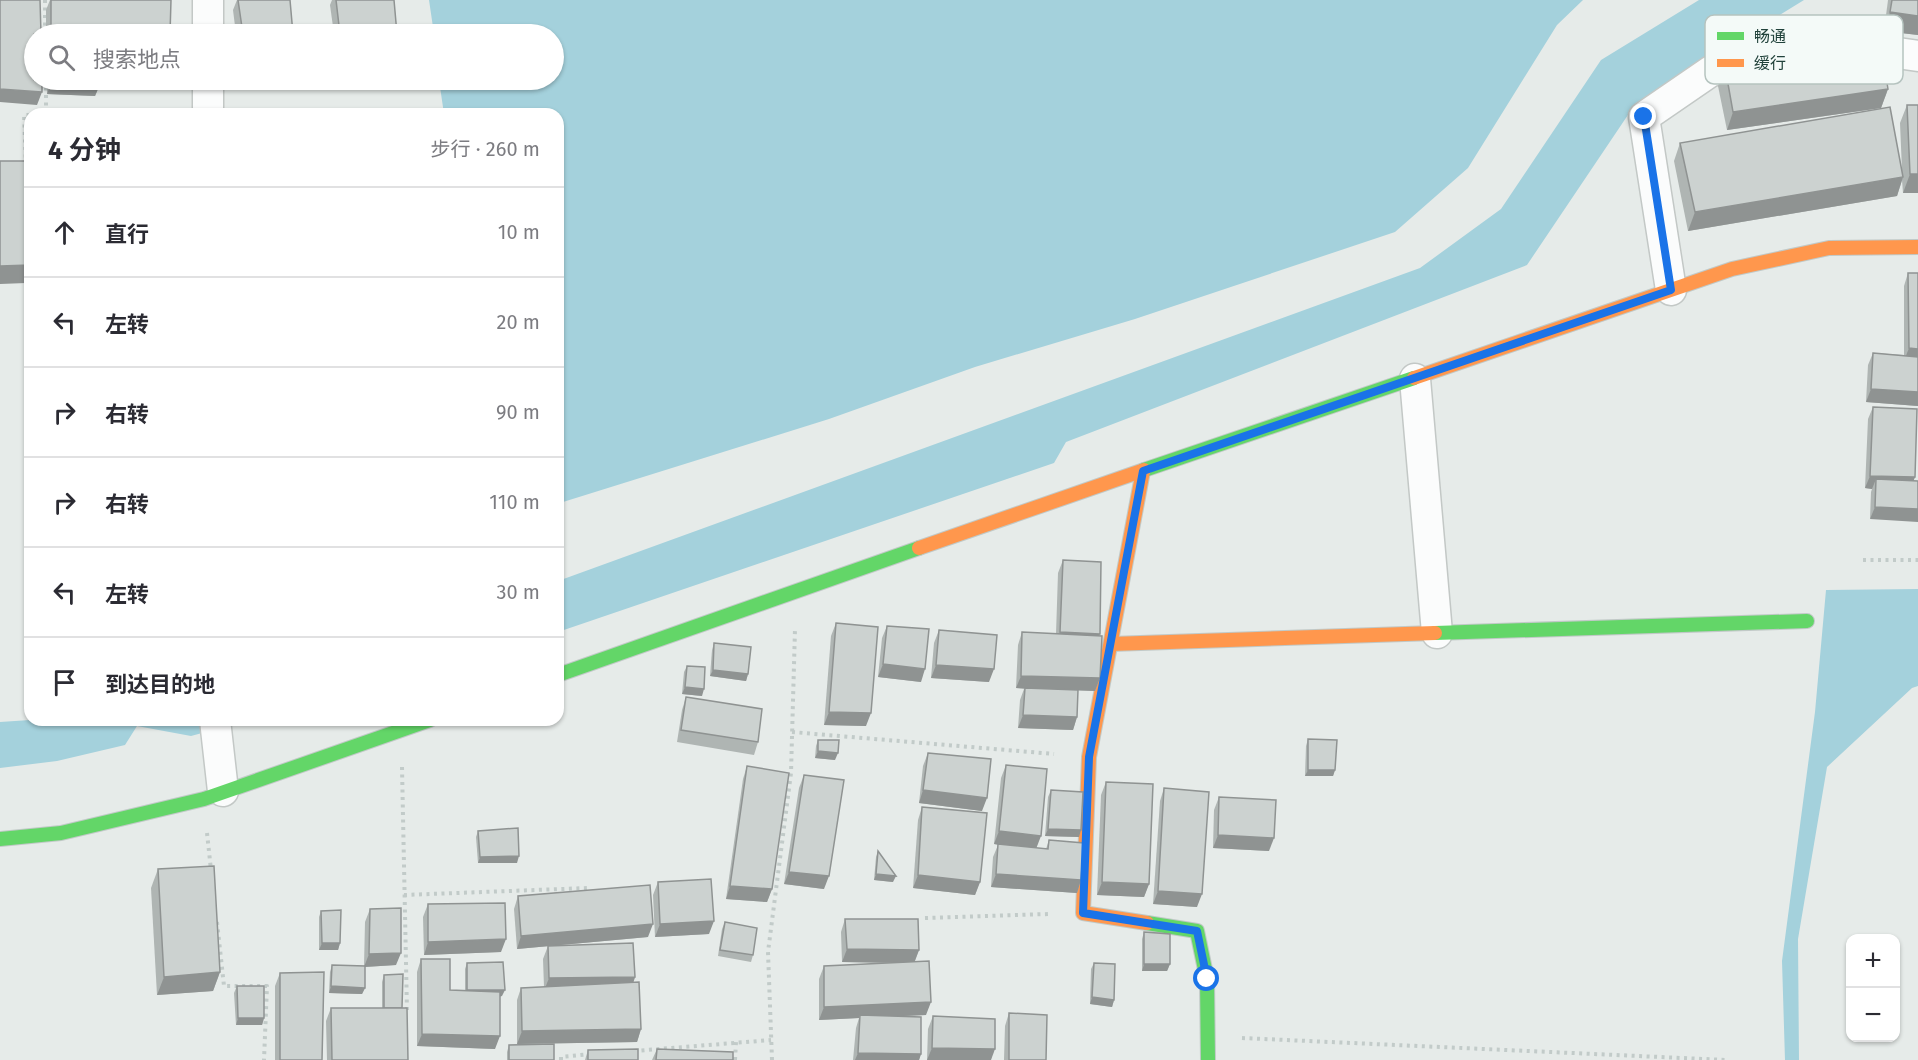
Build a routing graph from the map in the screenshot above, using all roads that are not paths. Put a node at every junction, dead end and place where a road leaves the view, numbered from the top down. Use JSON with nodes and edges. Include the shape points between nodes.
{"nodes":[{"id":1,"x":208,"y":0,"type":"edge"},
{"id":2,"x":208,"y":24,"type":"edge"},
{"id":3,"x":1903,"y":54,"type":"edge"},
{"id":4,"x":1918,"y":56,"type":"edge"},
{"id":5,"x":1705,"y":75,"type":"edge"},
{"id":6,"x":208,"y":90,"type":"edge"},
{"id":7,"x":207,"y":108,"type":"edge"},
{"id":8,"x":1918,"y":247,"type":"edge"},
{"id":9,"x":1671,"y":290,"type":"junction"},
{"id":10,"x":1415,"y":379,"type":"junction"},
{"id":11,"x":1143,"y":471,"type":"junction"},
{"id":12,"x":1807,"y":621,"type":"dead end"},
{"id":13,"x":1437,"y":633,"type":"junction"},
{"id":14,"x":1111,"y":644,"type":"junction"},
{"id":15,"x":564,"y":673,"type":"edge"},
{"id":16,"x":215,"y":726,"type":"edge"},
{"id":17,"x":413,"y":726,"type":"edge"},
{"id":18,"x":213,"y":795,"type":"junction"},
{"id":19,"x":0,"y":839,"type":"edge"},
{"id":20,"x":1208,"y":1060,"type":"edge"}],
"edges":[{"from":1,"to":2,"type":"street"},
{"from":3,"to":4,"type":"street"},
{"from":5,"to":9,"type":"street","via":[[1644,117]]},
{"from":6,"to":7,"type":"street"},
{"from":8,"to":9,"type":"street","via":[[1829,248],[1732,269]]},
{"from":9,"to":10,"type":"street"},
{"from":10,"to":11,"type":"street"},
{"from":10,"to":13,"type":"street"},
{"from":11,"to":14,"type":"street"},
{"from":11,"to":15,"type":"street"},
{"from":12,"to":13,"type":"street"},
{"from":13,"to":14,"type":"street"},
{"from":14,"to":20,"type":"street","via":[[1089,757],[1083,913],[1197,931],[1207,979]]},
{"from":16,"to":18,"type":"street"},
{"from":17,"to":18,"type":"street"},
{"from":18,"to":19,"type":"street","via":[[61,833]]}]}
